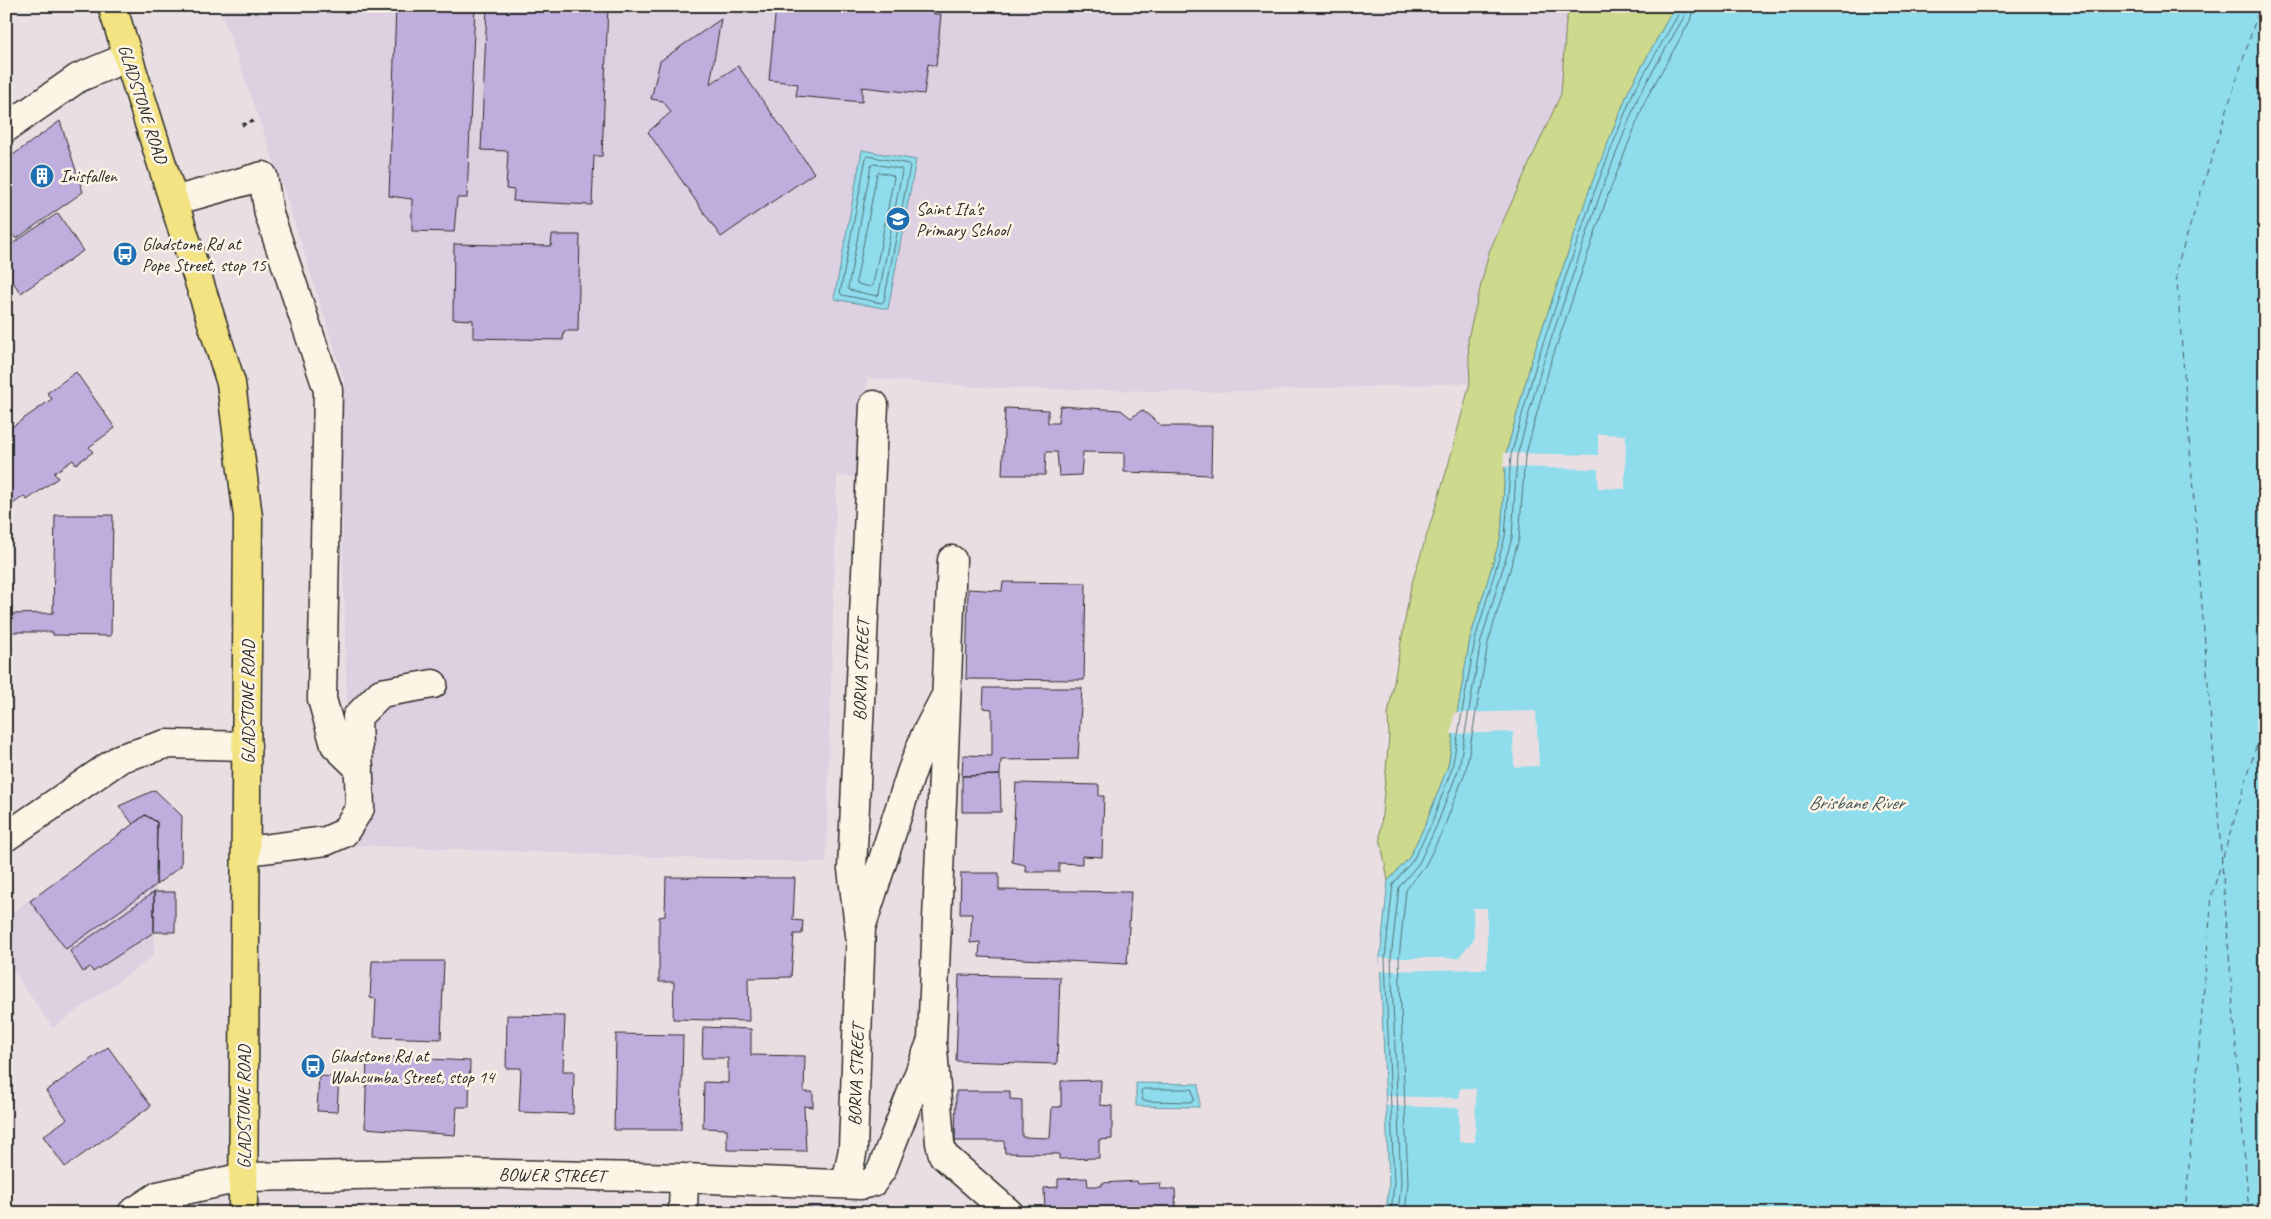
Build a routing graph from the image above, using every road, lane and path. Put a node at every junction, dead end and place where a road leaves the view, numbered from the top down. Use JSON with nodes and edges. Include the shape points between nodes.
{"nodes":[{"id":1,"x":112,"y":6,"type":"edge"},
{"id":2,"x":128,"y":57,"type":"junction"},
{"id":3,"x":253,"y":121,"type":"dead end"},
{"id":4,"x":242,"y":124,"type":"dead end"},
{"id":5,"x":6,"y":128,"type":"edge"},
{"id":6,"x":99,"y":178,"type":"dead end"},
{"id":7,"x":88,"y":182,"type":"dead end"},
{"id":8,"x":174,"y":201,"type":"junction"},
{"id":9,"x":874,"y":405,"type":"dead end"},
{"id":10,"x":952,"y":560,"type":"dead end"},
{"id":11,"x":433,"y":684,"type":"dead end"},
{"id":12,"x":948,"y":691,"type":"junction"},
{"id":13,"x":247,"y":746,"type":"junction"},
{"id":14,"x":359,"y":768,"type":"junction"},
{"id":15,"x":6,"y":837,"type":"edge"},
{"id":16,"x":247,"y":851,"type":"junction"},
{"id":17,"x":860,"y":935,"type":"junction"},
{"id":18,"x":932,"y":1040,"type":"junction"},
{"id":19,"x":244,"y":1177,"type":"junction"},
{"id":20,"x":684,"y":1178,"type":"junction"},
{"id":21,"x":854,"y":1185,"type":"junction"},
{"id":22,"x":132,"y":1213,"type":"edge"},
{"id":23,"x":243,"y":1213,"type":"edge"},
{"id":24,"x":683,"y":1213,"type":"edge"},
{"id":25,"x":1009,"y":1213,"type":"edge"}],
"edges":[{"from":1,"to":2,"type":"main road","name":"GLADSTONE ROAD"},
{"from":2,"to":5,"type":"street","via":[[78,78]]},
{"from":2,"to":8,"type":"main road","name":"GLADSTONE ROAD"},
{"from":3,"to":4,"type":"path"},
{"from":6,"to":7,"type":"path"},
{"from":8,"to":13,"type":"main road","name":"GLADSTONE ROAD","via":[[231,383],[245,483],[248,517]]},
{"from":8,"to":14,"type":"street","via":[[263,176],[269,214],[328,390],[322,700],[334,745]]},
{"from":9,"to":17,"type":"street","name":"BORVA STREET","via":[[852,869]]},
{"from":10,"to":12,"type":"street","name":"BORVA STREET"},
{"from":11,"to":14,"type":"street","via":[[381,693],[357,717]]},
{"from":12,"to":17,"type":"street","name":"BORVA STREET","via":[[911,773]]},
{"from":12,"to":18,"type":"street","name":"BORVA STREET"},
{"from":13,"to":15,"type":"street","via":[[166,744],[121,758]]},
{"from":13,"to":16,"type":"main road","name":"GLADSTONE ROAD"},
{"from":14,"to":16,"type":"street","via":[[360,808],[344,833],[326,841]]},
{"from":16,"to":19,"type":"main road","name":"GLADSTONE ROAD"},
{"from":17,"to":21,"type":"street","name":"BORVA STREET"},
{"from":18,"to":21,"type":"street","name":"BORVA STREET","via":[[880,1174],[871,1183]]},
{"from":18,"to":25,"type":"street","name":"BORVA STREET","via":[[943,1155]]},
{"from":19,"to":20,"type":"street","name":"BOWER STREET","via":[[461,1173]]},
{"from":19,"to":22,"type":"street","name":"BOWER STREET","via":[[158,1196]]},
{"from":19,"to":23,"type":"main road","name":"GLADSTONE ROAD"},
{"from":20,"to":21,"type":"street","name":"BOWER STREET"},
{"from":20,"to":24,"type":"street"}]}
